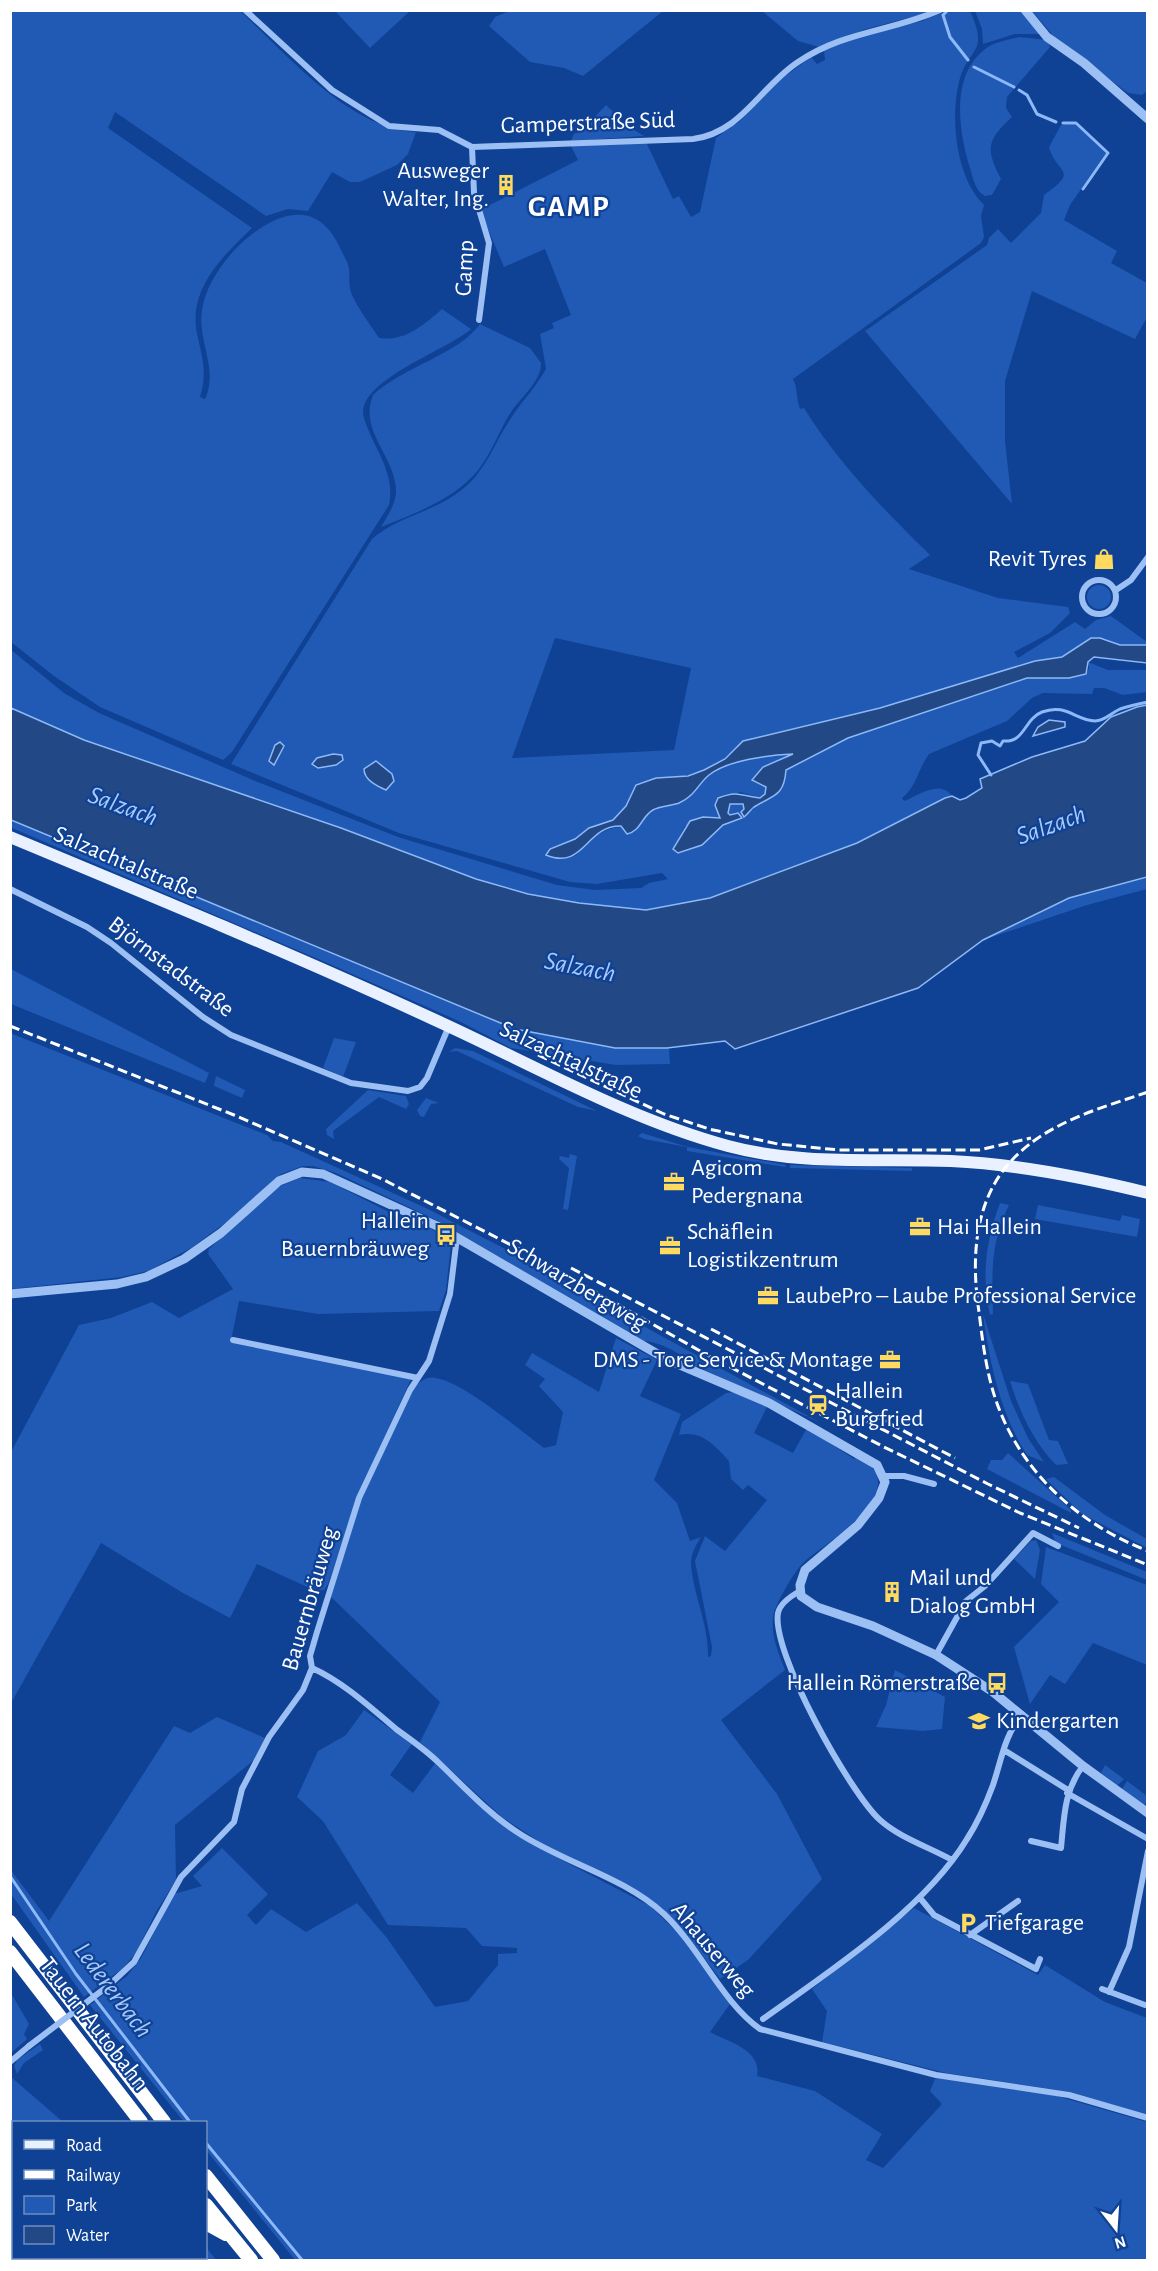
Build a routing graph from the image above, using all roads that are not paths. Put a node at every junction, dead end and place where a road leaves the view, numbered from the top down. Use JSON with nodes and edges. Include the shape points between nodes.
{"nodes":[{"id":1,"x":245,"y":10,"type":"edge"},
{"id":2,"x":940,"y":10,"type":"edge"},
{"id":3,"x":1025,"y":10,"type":"edge"},
{"id":4,"x":1148,"y":120,"type":"edge"},
{"id":5,"x":472,"y":147,"type":"junction"},
{"id":6,"x":479,"y":320,"type":"dead end"},
{"id":7,"x":1148,"y":557,"type":"edge"},
{"id":8,"x":1116,"y":590,"type":"junction"},
{"id":9,"x":10,"y":837,"type":"edge"},
{"id":10,"x":10,"y":889,"type":"edge"},
{"id":11,"x":449,"y":1026,"type":"junction"},
{"id":12,"x":1148,"y":1193,"type":"edge"},
{"id":13,"x":457,"y":1237,"type":"junction"},
{"id":14,"x":10,"y":1294,"type":"edge"},
{"id":15,"x":233,"y":1340,"type":"dead end"},
{"id":16,"x":418,"y":1377,"type":"junction"},
{"id":17,"x":884,"y":1476,"type":"junction"},
{"id":18,"x":934,"y":1484,"type":"dead end"},
{"id":19,"x":1058,"y":1546,"type":"dead end"},
{"id":20,"x":800,"y":1591,"type":"junction"},
{"id":21,"x":936,"y":1655,"type":"junction"},
{"id":22,"x":312,"y":1668,"type":"junction"},
{"id":23,"x":1022,"y":1714,"type":"junction"},
{"id":24,"x":1004,"y":1750,"type":"junction"},
{"id":25,"x":1083,"y":1766,"type":"junction"},
{"id":26,"x":1068,"y":1791,"type":"junction"},
{"id":27,"x":1148,"y":1813,"type":"edge"},
{"id":28,"x":1148,"y":1839,"type":"edge"},
{"id":29,"x":1031,"y":1841,"type":"dead end"},
{"id":30,"x":1148,"y":1851,"type":"edge"},
{"id":31,"x":952,"y":1860,"type":"junction"},
{"id":32,"x":920,"y":1898,"type":"junction"},
{"id":33,"x":1018,"y":1901,"type":"dead end"},
{"id":34,"x":10,"y":1922,"type":"edge"},
{"id":35,"x":970,"y":1935,"type":"junction"},
{"id":36,"x":10,"y":1952,"type":"edge"},
{"id":37,"x":1040,"y":1959,"type":"dead end"},
{"id":38,"x":1102,"y":1989,"type":"dead end"},
{"id":39,"x":1110,"y":1992,"type":"junction"},
{"id":40,"x":1145,"y":2005,"type":"dead end"},
{"id":41,"x":763,"y":2019,"type":"dead end"},
{"id":42,"x":10,"y":2062,"type":"edge"},
{"id":43,"x":1148,"y":2118,"type":"edge"},
{"id":44,"x":140,"y":2121,"type":"edge"},
{"id":45,"x":163,"y":2121,"type":"edge"},
{"id":46,"x":207,"y":2177,"type":"edge"},
{"id":47,"x":207,"y":2206,"type":"edge"},
{"id":48,"x":207,"y":2224,"type":"edge"},
{"id":49,"x":230,"y":2236,"type":"junction"},
{"id":50,"x":251,"y":2260,"type":"edge"},
{"id":51,"x":273,"y":2260,"type":"edge"}],
"edges":[{"from":1,"to":5,"type":"street","name":"Gamperstraße Süd","via":[[332,90],[373,118],[399,128],[439,130]]},
{"from":2,"to":5,"type":"street","name":"Gamperstraße Süd","via":[[859,34],[808,55],[767,87],[735,122],[715,135]]},
{"from":3,"to":4,"type":"street","via":[[1047,37],[1084,63]]},
{"from":5,"to":6,"type":"street","name":"Gamp","via":[[474,193],[489,243]]},
{"from":7,"to":8,"type":"street","via":[[1131,580]]},
{"from":8,"to":8,"type":"street","via":[[1101,579],[1089,582],[1082,592],[1084,605],[1093,613],[1105,614],[1116,602]]},
{"from":9,"to":11,"type":"main road","name":"Salzachtalstraße"},
{"from":10,"to":11,"type":"street","name":"Björnstadstraße","via":[[111,943],[231,1035],[351,1083],[408,1091],[420,1087]]},
{"from":11,"to":12,"type":"main road","name":"Salzachtalstraße","via":[[666,1128],[731,1147],[829,1161],[1008,1165]]},
{"from":13,"to":14,"type":"street","name":"Schwarzbergweg","via":[[333,1177],[302,1172],[279,1181],[221,1233],[158,1273],[117,1284]]},
{"from":13,"to":16,"type":"street","name":"Bauernbräuweg","via":[[450,1294],[429,1361]]},
{"from":13,"to":17,"type":"street","name":"Schwarzbergweg","via":[[666,1359],[809,1424],[869,1459]]},
{"from":15,"to":16,"type":"street"},
{"from":16,"to":22,"type":"street","name":"Bauernbräuweg","via":[[359,1498],[310,1656]]},
{"from":17,"to":18,"type":"street","via":[[904,1476]]},
{"from":17,"to":20,"type":"street","via":[[884,1490],[879,1498],[849,1533],[805,1570]]},
{"from":19,"to":21,"type":"street","via":[[1033,1533],[985,1586],[966,1601]]},
{"from":20,"to":21,"type":"street","via":[[804,1600],[818,1607],[873,1626]]},
{"from":20,"to":31,"type":"street","via":[[778,1610],[778,1632],[791,1672],[826,1741],[881,1821]]},
{"from":21,"to":23,"type":"street"},
{"from":22,"to":42,"type":"street","name":"Bauernbräuweg","bridge":true,"via":[[242,1789],[234,1822],[181,1877],[134,1962]]},
{"from":22,"to":43,"type":"street","name":"Ahauserweg","via":[[437,1760],[518,1833],[637,1894],[663,1913],[684,1935],[738,2010],[760,2029],[911,2069],[1069,2095]]},
{"from":23,"to":24,"type":"street","via":[[1008,1731]]},
{"from":23,"to":25,"type":"street"},
{"from":24,"to":26,"type":"street"},
{"from":24,"to":31,"type":"street","via":[[982,1813]]},
{"from":25,"to":26,"type":"street"},
{"from":25,"to":27,"type":"street"},
{"from":26,"to":28,"type":"street"},
{"from":26,"to":29,"type":"street","via":[[1061,1848]]},
{"from":30,"to":39,"type":"street","via":[[1129,1947]]},
{"from":31,"to":32,"type":"street"},
{"from":32,"to":35,"type":"street","via":[[934,1915]]},
{"from":32,"to":41,"type":"street","via":[[829,1972]]},
{"from":33,"to":35,"type":"street"},
{"from":34,"to":45,"type":"highway","name":"Tauern Autobahn"},
{"from":35,"to":37,"type":"street","via":[[1036,1969]]},
{"from":36,"to":44,"type":"highway","name":"Tauern Autobahn"},
{"from":38,"to":39,"type":"street"},
{"from":39,"to":40,"type":"street"},
{"from":46,"to":51,"type":"highway"},
{"from":47,"to":49,"type":"highway"},
{"from":48,"to":49,"type":"highway"},
{"from":49,"to":50,"type":"highway"}]}
